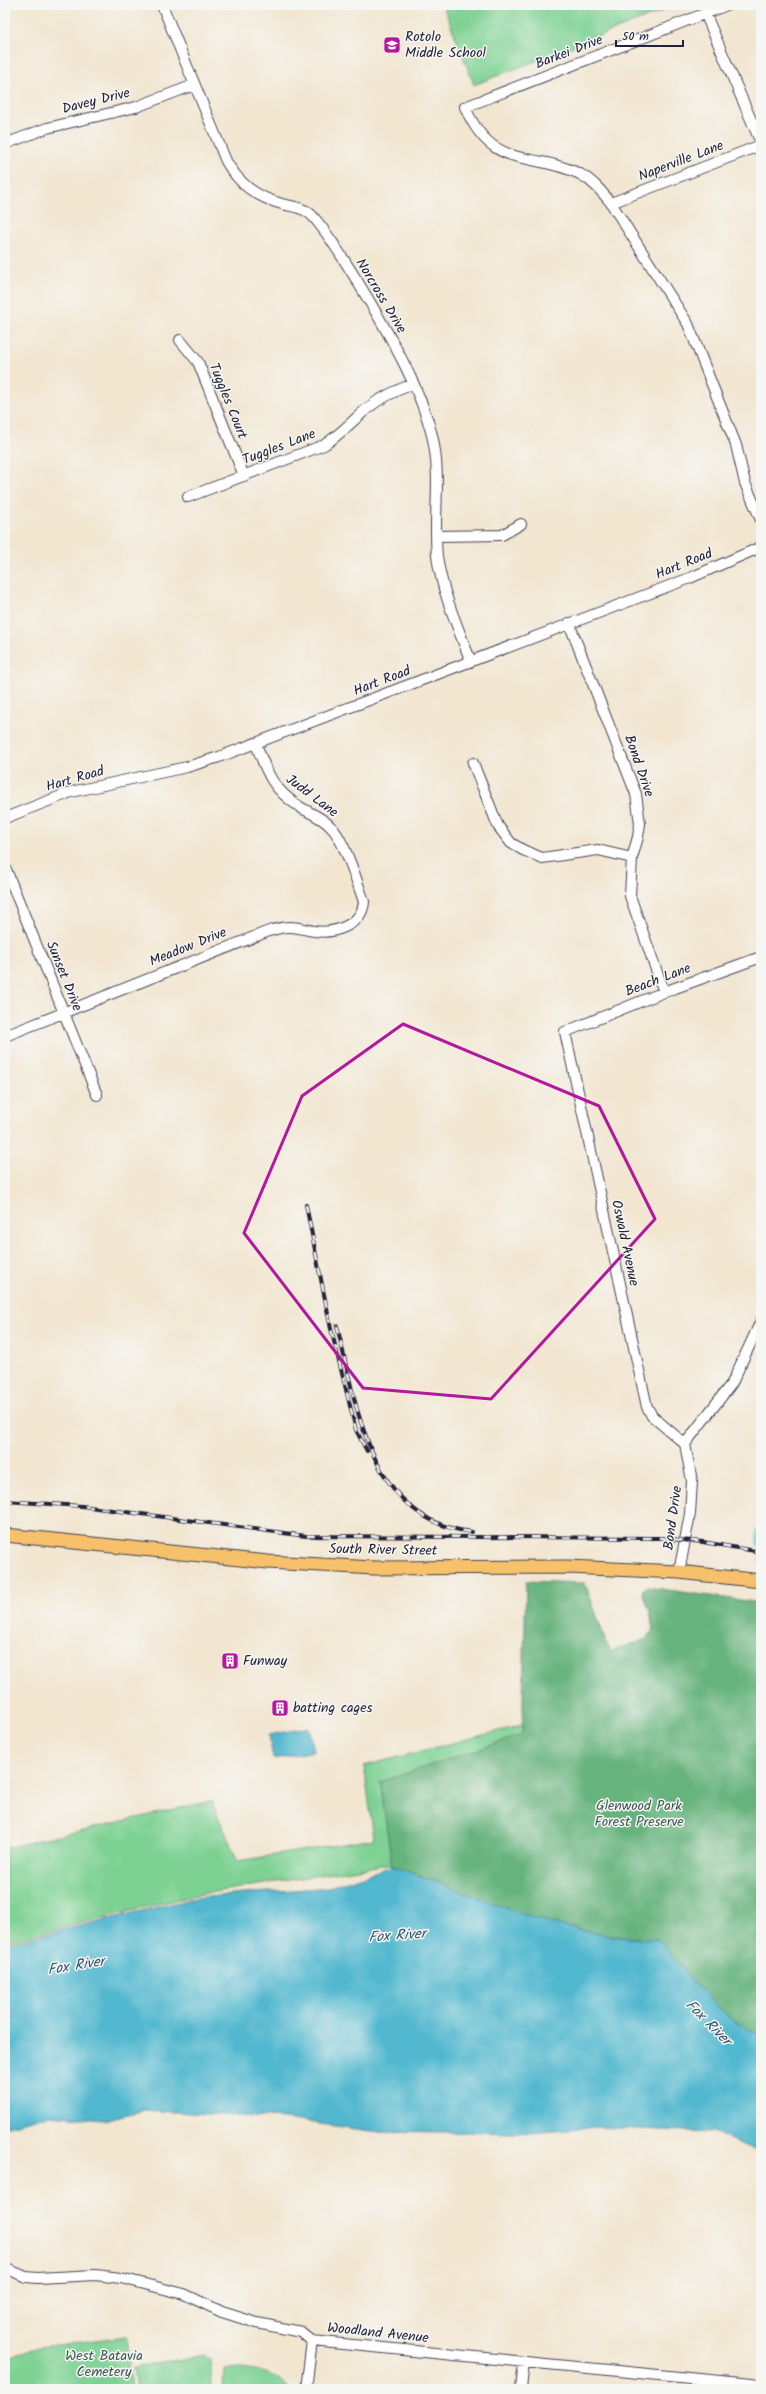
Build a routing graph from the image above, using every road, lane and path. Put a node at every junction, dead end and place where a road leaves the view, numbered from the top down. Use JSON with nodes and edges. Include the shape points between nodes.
{"nodes":[{"id":1,"x":162,"y":5,"type":"edge"},
{"id":2,"x":727,"y":5,"type":"edge"},
{"id":3,"x":705,"y":13,"type":"junction"},
{"id":4,"x":194,"y":85,"type":"junction"},
{"id":5,"x":5,"y":144,"type":"edge"},
{"id":6,"x":761,"y":144,"type":"edge"},
{"id":7,"x":611,"y":203,"type":"junction"},
{"id":8,"x":180,"y":340,"type":"dead end"},
{"id":9,"x":413,"y":384,"type":"junction"},
{"id":10,"x":244,"y":476,"type":"junction"},
{"id":11,"x":188,"y":497,"type":"dead end"},
{"id":12,"x":761,"y":520,"type":"edge"},
{"id":13,"x":521,"y":524,"type":"dead end"},
{"id":14,"x":436,"y":536,"type":"junction"},
{"id":15,"x":761,"y":547,"type":"edge"},
{"id":16,"x":569,"y":622,"type":"junction"},
{"id":17,"x":471,"y":662,"type":"junction"},
{"id":18,"x":256,"y":744,"type":"junction"},
{"id":19,"x":472,"y":762,"type":"dead end"},
{"id":20,"x":5,"y":818,"type":"edge"},
{"id":21,"x":632,"y":858,"type":"junction"},
{"id":22,"x":5,"y":867,"type":"edge"},
{"id":23,"x":360,"y":892,"type":"joint"},
{"id":24,"x":761,"y":956,"type":"edge"},
{"id":25,"x":664,"y":992,"type":"junction"},
{"id":26,"x":63,"y":1011,"type":"junction"},
{"id":27,"x":565,"y":1032,"type":"joint"},
{"id":28,"x":5,"y":1036,"type":"edge"},
{"id":29,"x":97,"y":1095,"type":"dead end"},
{"id":30,"x":761,"y":1321,"type":"edge"},
{"id":31,"x":685,"y":1444,"type":"junction"},
{"id":32,"x":5,"y":1535,"type":"edge"},
{"id":33,"x":679,"y":1572,"type":"junction"},
{"id":34,"x":759,"y":1580,"type":"edge"},
{"id":35,"x":5,"y":2268,"type":"edge"},
{"id":36,"x":312,"y":2341,"type":"junction"},
{"id":37,"x":524,"y":2362,"type":"junction"},
{"id":38,"x":761,"y":2385,"type":"edge"},
{"id":39,"x":306,"y":2389,"type":"edge"},
{"id":40,"x":521,"y":2389,"type":"edge"}],
"edges":[{"from":1,"to":4,"type":"street","name":"Norcross Drive"},
{"from":2,"to":3,"type":"street","name":"Barkei Drive"},
{"from":3,"to":6,"type":"street"},
{"from":3,"to":7,"type":"street","name":"Barkei Drive","via":[[465,107],[471,122],[480,133],[503,152],[523,160],[549,164],[580,174],[599,188]]},
{"from":4,"to":5,"type":"street","name":"Davey Drive","via":[[136,107],[47,128]]},
{"from":4,"to":9,"type":"street","name":"Norcross Drive","via":[[233,174],[254,193],[307,212],[319,223],[370,302]]},
{"from":6,"to":7,"type":"street","name":"Naperville Lane"},
{"from":7,"to":12,"type":"street","via":[[688,324],[736,445],[745,483]]},
{"from":8,"to":10,"type":"street","name":"Tuggles Court","via":[[198,362]]},
{"from":9,"to":10,"type":"street","name":"Tuggles Lane","via":[[384,397],[342,434],[324,445]]},
{"from":9,"to":14,"type":"street","name":"Norcross Drive","via":[[432,435],[438,488]]},
{"from":10,"to":11,"type":"street","name":"Tuggles Lane"},
{"from":13,"to":14,"type":"street","via":[[502,535]]},
{"from":14,"to":17,"type":"street","name":"Norcross Drive","via":[[441,580]]},
{"from":15,"to":16,"type":"street","name":"Hart Road","via":[[690,578]]},
{"from":16,"to":17,"type":"street","name":"Hart Road"},
{"from":16,"to":21,"type":"street","name":"Bond Drive","via":[[636,794],[640,824]]},
{"from":17,"to":18,"type":"street","name":"Hart Road"},
{"from":18,"to":20,"type":"street","name":"Hart Road","via":[[187,767],[71,792]]},
{"from":18,"to":23,"type":"street","name":"Judd Lane","via":[[268,775],[277,789],[289,800],[325,822],[336,833]]},
{"from":19,"to":21,"type":"street","via":[[498,826],[511,843],[542,858],[598,850]]},
{"from":21,"to":25,"type":"street","name":"Bond Drive","via":[[629,885],[631,900]]},
{"from":22,"to":26,"type":"street","name":"Sunset Drive"},
{"from":23,"to":26,"type":"street","name":"Meadow Drive","via":[[364,902],[363,912],[358,920],[344,927],[315,931],[279,928]]},
{"from":24,"to":25,"type":"street","name":"Beach Lane"},
{"from":25,"to":27,"type":"street","name":"Beach Lane"},
{"from":26,"to":28,"type":"street","name":"Meadow Drive"},
{"from":26,"to":29,"type":"street","name":"Sunset Drive"},
{"from":27,"to":31,"type":"street","name":"Oswald Avenue","via":[[647,1407],[652,1416]]},
{"from":30,"to":31,"type":"street","via":[[732,1383]]},
{"from":31,"to":33,"type":"street","name":"Bond Drive","via":[[692,1481],[690,1514]]},
{"from":32,"to":33,"type":"main road","name":"South River Street","via":[[128,1546],[211,1557],[330,1566],[568,1568]]},
{"from":33,"to":34,"type":"main road","name":"South River Street"},
{"from":35,"to":36,"type":"street","name":"Woodland Avenue","via":[[26,2277],[96,2275],[121,2278],[184,2294],[222,2312],[257,2323],[302,2332]]},
{"from":36,"to":37,"type":"street","name":"Woodland Avenue"},
{"from":36,"to":39,"type":"street"},
{"from":37,"to":38,"type":"street","name":"Woodland Avenue"},
{"from":37,"to":40,"type":"street"}]}
